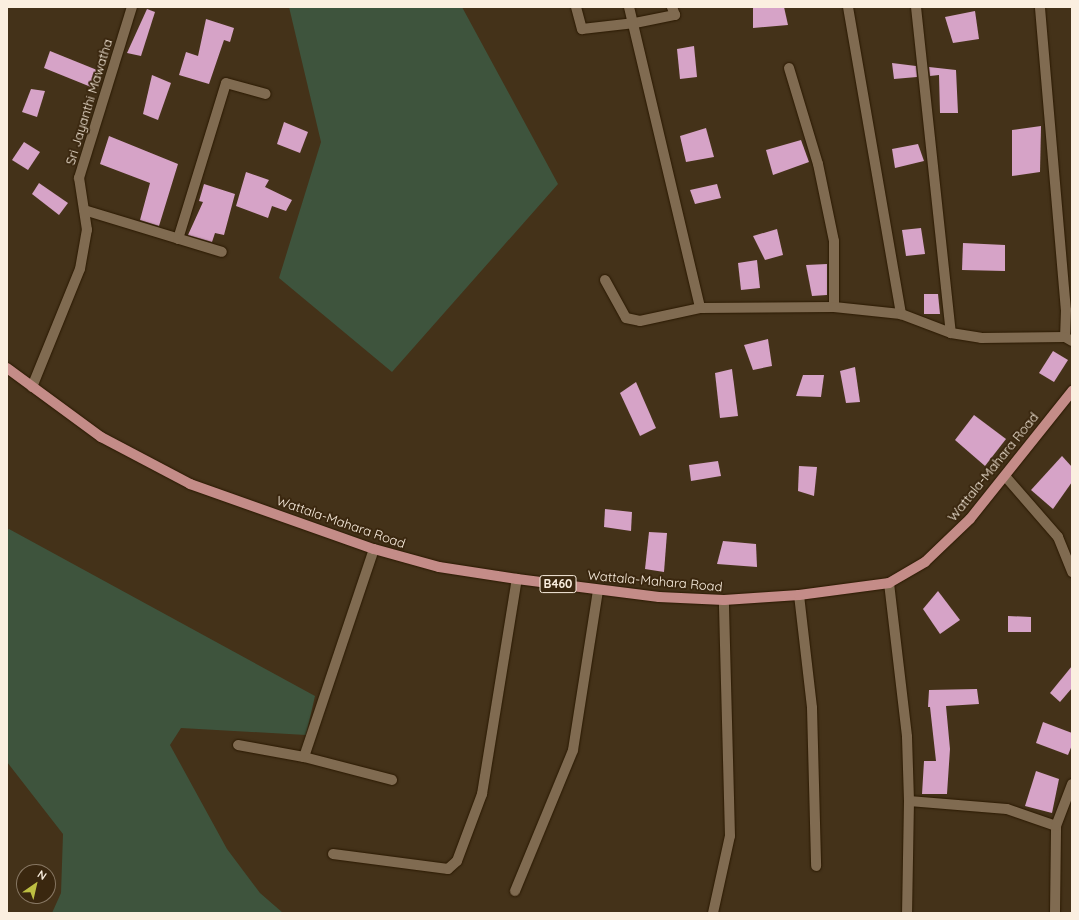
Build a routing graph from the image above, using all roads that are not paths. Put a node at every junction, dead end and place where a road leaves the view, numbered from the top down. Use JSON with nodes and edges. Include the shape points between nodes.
{"nodes":[{"id":1,"x":132,"y":7,"type":"edge"},
{"id":2,"x":576,"y":7,"type":"edge"},
{"id":3,"x":629,"y":7,"type":"edge"},
{"id":4,"x":672,"y":7,"type":"edge"},
{"id":5,"x":848,"y":7,"type":"edge"},
{"id":6,"x":916,"y":7,"type":"edge"},
{"id":7,"x":1040,"y":8,"type":"edge"},
{"id":8,"x":635,"y":23,"type":"junction"},
{"id":9,"x":789,"y":68,"type":"dead end"},
{"id":10,"x":266,"y":94,"type":"dead end"},
{"id":11,"x":84,"y":210,"type":"junction"},
{"id":12,"x":178,"y":238,"type":"junction"},
{"id":13,"x":222,"y":252,"type":"dead end"},
{"id":14,"x":605,"y":280,"type":"dead end"},
{"id":15,"x":834,"y":307,"type":"junction"},
{"id":16,"x":700,"y":308,"type":"junction"},
{"id":17,"x":901,"y":314,"type":"junction"},
{"id":18,"x":951,"y":333,"type":"junction"},
{"id":19,"x":1068,"y":339,"type":"edge"},
{"id":20,"x":7,"y":368,"type":"edge"},
{"id":21,"x":32,"y":387,"type":"junction"},
{"id":22,"x":1072,"y":391,"type":"edge"},
{"id":23,"x":1005,"y":476,"type":"junction"},
{"id":24,"x":374,"y":549,"type":"junction"},
{"id":25,"x":1072,"y":572,"type":"edge"},
{"id":26,"x":517,"y":579,"type":"junction"},
{"id":27,"x":889,"y":583,"type":"junction"},
{"id":28,"x":598,"y":590,"type":"junction"},
{"id":29,"x":799,"y":595,"type":"junction"},
{"id":30,"x":724,"y":600,"type":"junction"},
{"id":31,"x":238,"y":745,"type":"dead end"},
{"id":32,"x":304,"y":757,"type":"junction"},
{"id":33,"x":392,"y":780,"type":"dead end"},
{"id":34,"x":1072,"y":784,"type":"edge"},
{"id":35,"x":909,"y":801,"type":"junction"},
{"id":36,"x":1056,"y":826,"type":"junction"},
{"id":37,"x":333,"y":854,"type":"dead end"},
{"id":38,"x":816,"y":866,"type":"dead end"},
{"id":39,"x":515,"y":891,"type":"dead end"},
{"id":40,"x":713,"y":913,"type":"edge"},
{"id":41,"x":907,"y":913,"type":"edge"},
{"id":42,"x":1054,"y":913,"type":"edge"}],
"edges":[{"from":1,"to":11,"type":"street","name":"Sri Jayanthi Mawatha","via":[[79,178]]},
{"from":2,"to":8,"type":"street","via":[[582,28]]},
{"from":3,"to":8,"type":"street"},
{"from":4,"to":8,"type":"street","via":[[675,15]]},
{"from":5,"to":17,"type":"street"},
{"from":6,"to":18,"type":"street"},
{"from":7,"to":19,"type":"street"},
{"from":8,"to":16,"type":"street"},
{"from":9,"to":15,"type":"street","via":[[818,164],[834,241]]},
{"from":10,"to":12,"type":"street","via":[[226,83]]},
{"from":11,"to":12,"type":"street"},
{"from":11,"to":21,"type":"street","name":"Sri Jayanthi Mawatha","via":[[87,230],[80,269]]},
{"from":12,"to":13,"type":"street"},
{"from":14,"to":16,"type":"street","via":[[626,318],[640,321]]},
{"from":15,"to":16,"type":"street"},
{"from":15,"to":17,"type":"street"},
{"from":17,"to":18,"type":"street"},
{"from":18,"to":19,"type":"street","via":[[980,338]]},
{"from":20,"to":21,"type":"main road","name":"Wattala-Mahara Road","number":"B460"},
{"from":21,"to":24,"type":"main road","name":"Wattala-Mahara Road","number":"B460","via":[[101,437],[190,484]]},
{"from":22,"to":23,"type":"main road","name":"Wattala-Mahara Road","number":"B460"},
{"from":23,"to":25,"type":"street","via":[[1058,537]]},
{"from":23,"to":27,"type":"main road","name":"Wattala-Mahara Road","number":"B460","via":[[970,519],[925,562]]},
{"from":24,"to":26,"type":"main road","name":"Wattala-Mahara Road","number":"B460","via":[[439,567]]},
{"from":24,"to":32,"type":"street"},
{"from":26,"to":28,"type":"main road","name":"Wattala-Mahara Road","number":"B460"},
{"from":26,"to":37,"type":"street","via":[[482,794],[457,861],[448,869]]},
{"from":27,"to":29,"type":"main road","name":"Wattala-Mahara Road","number":"B460"},
{"from":27,"to":35,"type":"street","via":[[907,737]]},
{"from":28,"to":30,"type":"main road","name":"Wattala-Mahara Road","number":"B460"},
{"from":28,"to":39,"type":"street","via":[[573,750]]},
{"from":29,"to":30,"type":"main road","name":"Wattala-Mahara Road","number":"B460"},
{"from":29,"to":38,"type":"street","via":[[812,708]]},
{"from":30,"to":40,"type":"street","via":[[730,836]]},
{"from":31,"to":32,"type":"street"},
{"from":32,"to":33,"type":"street"},
{"from":34,"to":36,"type":"street"},
{"from":35,"to":36,"type":"street","via":[[1007,808]]},
{"from":35,"to":41,"type":"street"},
{"from":36,"to":42,"type":"street"}]}
